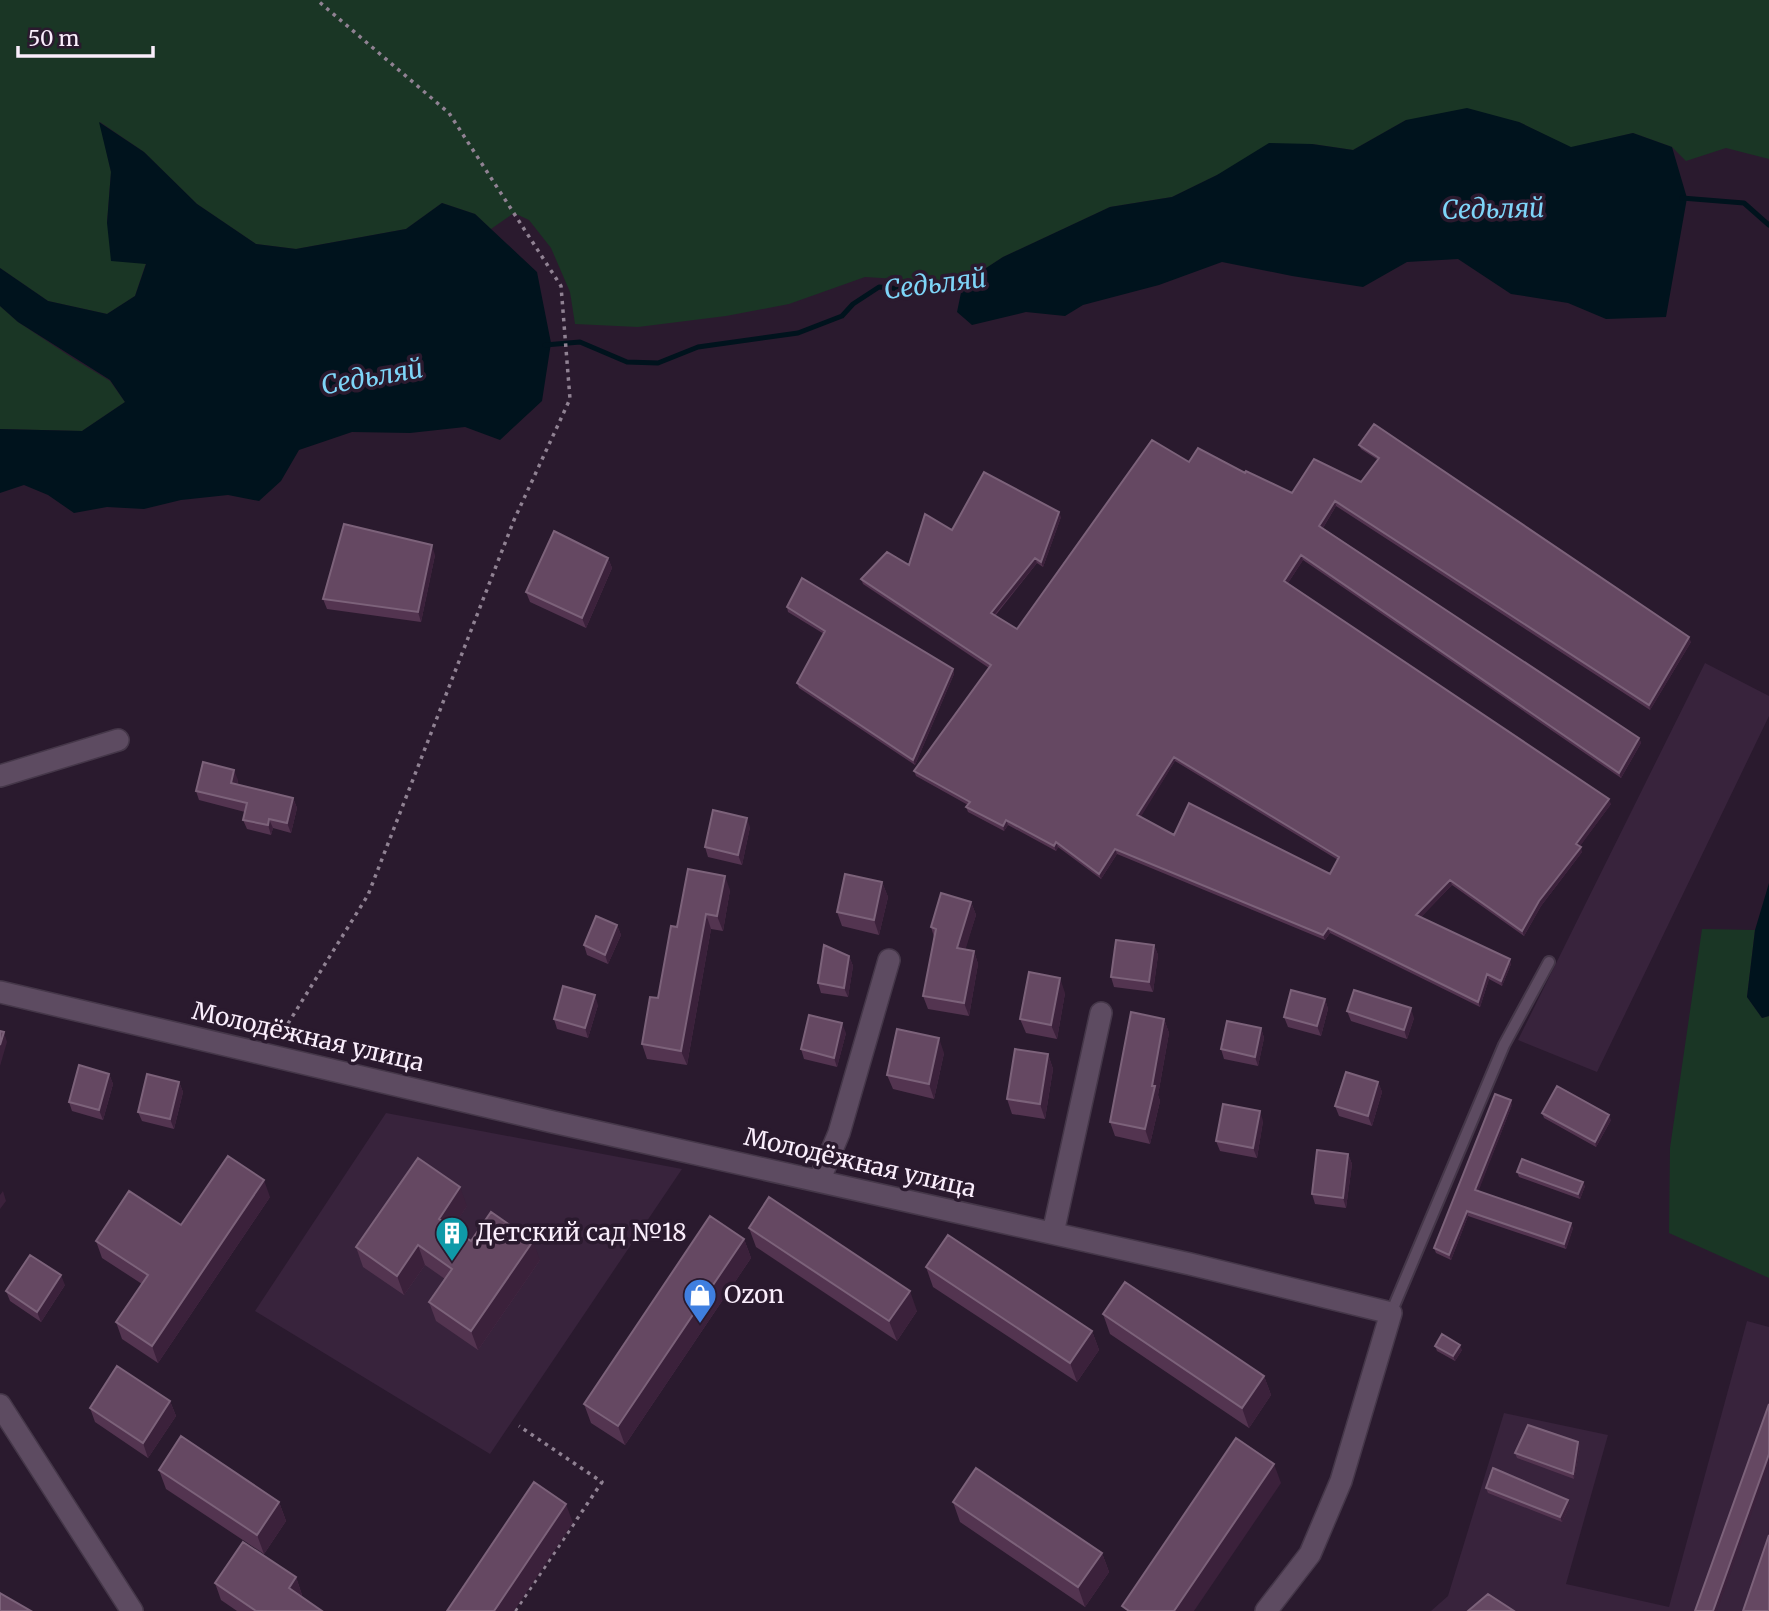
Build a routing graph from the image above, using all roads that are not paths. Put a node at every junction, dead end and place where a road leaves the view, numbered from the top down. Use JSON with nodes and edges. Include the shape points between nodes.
{"nodes":[{"id":1,"x":118,"y":740,"type":"dead end"},
{"id":2,"x":0,"y":776,"type":"edge"},
{"id":3,"x":889,"y":960,"type":"dead end"},
{"id":4,"x":1549,"y":962,"type":"dead end"},
{"id":5,"x":0,"y":992,"type":"edge"},
{"id":6,"x":1101,"y":1013,"type":"dead end"},
{"id":7,"x":820,"y":1181,"type":"junction"},
{"id":8,"x":1053,"y":1233,"type":"junction"},
{"id":9,"x":1391,"y":1313,"type":"junction"},
{"id":10,"x":0,"y":1405,"type":"edge"},
{"id":11,"x":0,"y":1434,"type":"edge"},
{"id":12,"x":34,"y":1458,"type":"junction"},
{"id":13,"x":132,"y":1611,"type":"edge"},
{"id":14,"x":1266,"y":1611,"type":"edge"}],
"edges":[{"from":1,"to":2,"type":"street"},
{"from":3,"to":7,"type":"street","via":[[839,1133]]},
{"from":4,"to":9,"type":"lane","via":[[1504,1045]]},
{"from":5,"to":7,"type":"street","name":"Молодёжная улица"},
{"from":6,"to":8,"type":"street"},
{"from":7,"to":8,"type":"street","name":"Молодёжная улица"},
{"from":8,"to":9,"type":"street","name":"Молодёжная улица"},
{"from":9,"to":14,"type":"street","via":[[1341,1481],[1310,1554]]},
{"from":10,"to":12,"type":"street"},
{"from":11,"to":12,"type":"street"},
{"from":12,"to":13,"type":"street"}]}
